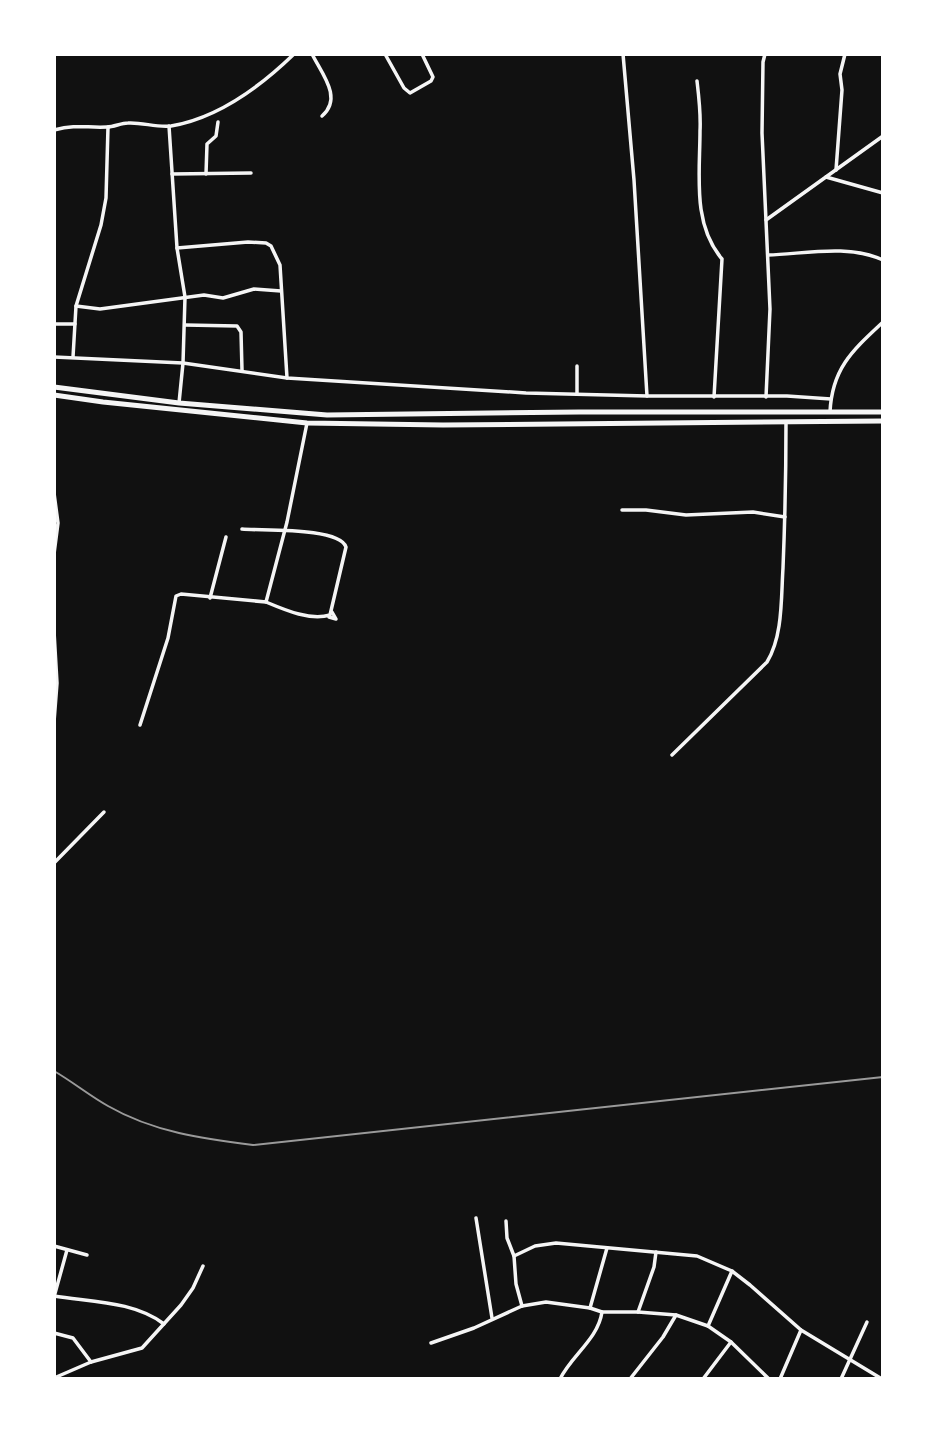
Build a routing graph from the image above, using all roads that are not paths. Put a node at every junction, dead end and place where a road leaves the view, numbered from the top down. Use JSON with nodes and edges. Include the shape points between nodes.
{"nodes":[{"id":1,"x":294,"y":54,"type":"edge"},
{"id":2,"x":312,"y":54,"type":"edge"},
{"id":3,"x":385,"y":54,"type":"edge"},
{"id":4,"x":422,"y":54,"type":"edge"},
{"id":5,"x":623,"y":54,"type":"edge"},
{"id":6,"x":765,"y":54,"type":"edge"},
{"id":7,"x":845,"y":54,"type":"edge"},
{"id":8,"x":697,"y":81,"type":"dead end"},
{"id":9,"x":322,"y":116,"type":"dead end"},
{"id":10,"x":218,"y":122,"type":"dead end"},
{"id":11,"x":169,"y":126,"type":"junction"},
{"id":12,"x":108,"y":127,"type":"junction"},
{"id":13,"x":54,"y":130,"type":"edge"},
{"id":14,"x":883,"y":136,"type":"edge"},
{"id":15,"x":836,"y":170,"type":"junction"},
{"id":16,"x":251,"y":173,"type":"dead end"},
{"id":17,"x":172,"y":174,"type":"junction"},
{"id":18,"x":206,"y":174,"type":"junction"},
{"id":19,"x":826,"y":177,"type":"junction"},
{"id":20,"x":883,"y":193,"type":"edge"},
{"id":21,"x":766,"y":220,"type":"junction"},
{"id":22,"x":177,"y":248,"type":"junction"},
{"id":23,"x":768,"y":255,"type":"junction"},
{"id":24,"x":883,"y":260,"type":"edge"},
{"id":25,"x":281,"y":291,"type":"junction"},
{"id":26,"x":185,"y":297,"type":"junction"},
{"id":27,"x":76,"y":306,"type":"junction"},
{"id":28,"x":883,"y":321,"type":"edge"},
{"id":29,"x":54,"y":324,"type":"edge"},
{"id":30,"x":75,"y":324,"type":"junction"},
{"id":31,"x":185,"y":325,"type":"junction"},
{"id":32,"x":54,"y":357,"type":"edge"},
{"id":33,"x":74,"y":357,"type":"junction"},
{"id":34,"x":183,"y":363,"type":"junction"},
{"id":35,"x":577,"y":366,"type":"dead end"},
{"id":36,"x":242,"y":370,"type":"junction"},
{"id":37,"x":287,"y":377,"type":"junction"},
{"id":38,"x":54,"y":387,"type":"edge"},
{"id":39,"x":578,"y":394,"type":"junction"},
{"id":40,"x":54,"y":395,"type":"edge"},
{"id":41,"x":647,"y":396,"type":"junction"},
{"id":42,"x":715,"y":397,"type":"junction"},
{"id":43,"x":766,"y":397,"type":"junction"},
{"id":44,"x":831,"y":399,"type":"junction"},
{"id":45,"x":179,"y":403,"type":"junction"},
{"id":46,"x":831,"y":412,"type":"junction"},
{"id":47,"x":883,"y":412,"type":"edge"},
{"id":48,"x":444,"y":413,"type":"junction"},
{"id":49,"x":786,"y":421,"type":"junction"},
{"id":50,"x":883,"y":421,"type":"edge"},
{"id":51,"x":307,"y":423,"type":"junction"},
{"id":52,"x":443,"y":425,"type":"junction"},
{"id":53,"x":54,"y":493,"type":"edge"},
{"id":54,"x":622,"y":510,"type":"dead end"},
{"id":55,"x":785,"y":517,"type":"junction"},
{"id":56,"x":242,"y":530,"type":"dead end"},
{"id":57,"x":285,"y":530,"type":"junction"},
{"id":58,"x":226,"y":537,"type":"dead end"},
{"id":59,"x":54,"y":554,"type":"edge"},
{"id":60,"x":210,"y":598,"type":"junction"},
{"id":61,"x":266,"y":602,"type":"junction"},
{"id":62,"x":54,"y":631,"type":"edge"},
{"id":63,"x":54,"y":722,"type":"edge"},
{"id":64,"x":140,"y":725,"type":"dead end"},
{"id":65,"x":672,"y":755,"type":"dead end"},
{"id":66,"x":104,"y":812,"type":"dead end"},
{"id":67,"x":54,"y":863,"type":"edge"},
{"id":68,"x":476,"y":1218,"type":"dead end"},
{"id":69,"x":506,"y":1221,"type":"dead end"},
{"id":70,"x":54,"y":1246,"type":"edge"},
{"id":71,"x":607,"y":1248,"type":"junction"},
{"id":72,"x":67,"y":1250,"type":"junction"},
{"id":73,"x":656,"y":1252,"type":"junction"},
{"id":74,"x":87,"y":1255,"type":"dead end"},
{"id":75,"x":514,"y":1256,"type":"junction"},
{"id":76,"x":203,"y":1266,"type":"dead end"},
{"id":77,"x":732,"y":1271,"type":"junction"},
{"id":78,"x":55,"y":1296,"type":"edge"},
{"id":79,"x":522,"y":1306,"type":"junction"},
{"id":80,"x":590,"y":1308,"type":"junction"},
{"id":81,"x":602,"y":1312,"type":"junction"},
{"id":82,"x":638,"y":1312,"type":"junction"},
{"id":83,"x":676,"y":1315,"type":"junction"},
{"id":84,"x":492,"y":1318,"type":"junction"},
{"id":85,"x":867,"y":1322,"type":"dead end"},
{"id":86,"x":164,"y":1324,"type":"junction"},
{"id":87,"x":708,"y":1326,"type":"junction"},
{"id":88,"x":801,"y":1330,"type":"junction"},
{"id":89,"x":54,"y":1333,"type":"edge"},
{"id":90,"x":731,"y":1342,"type":"junction"},
{"id":91,"x":431,"y":1343,"type":"dead end"},
{"id":92,"x":849,"y":1359,"type":"junction"},
{"id":93,"x":91,"y":1362,"type":"junction"},
{"id":94,"x":54,"y":1378,"type":"edge"},
{"id":95,"x":561,"y":1379,"type":"edge"},
{"id":96,"x":629,"y":1379,"type":"edge"},
{"id":97,"x":703,"y":1379,"type":"edge"},
{"id":98,"x":769,"y":1379,"type":"edge"},
{"id":99,"x":780,"y":1379,"type":"edge"},
{"id":100,"x":841,"y":1379,"type":"edge"},
{"id":101,"x":882,"y":1379,"type":"edge"}],
"edges":[{"from":1,"to":11,"type":"street","via":[[234,101]]},
{"from":2,"to":9,"type":"street","via":[[332,92],[333,101]]},
{"from":3,"to":4,"type":"street","via":[[410,93],[433,77]]},
{"from":5,"to":41,"type":"street"},
{"from":6,"to":21,"type":"street"},
{"from":7,"to":15,"type":"street"},
{"from":8,"to":42,"type":"street","via":[[704,223],[722,259]]},
{"from":10,"to":18,"type":"street","via":[[216,136],[206,149]]},
{"from":11,"to":12,"type":"street","via":[[127,122]]},
{"from":11,"to":17,"type":"street"},
{"from":12,"to":13,"type":"street"},
{"from":12,"to":27,"type":"street","via":[[106,198]]},
{"from":14,"to":15,"type":"street"},
{"from":15,"to":19,"type":"street"},
{"from":16,"to":18,"type":"street"},
{"from":17,"to":18,"type":"street"},
{"from":17,"to":22,"type":"street"},
{"from":19,"to":20,"type":"street"},
{"from":19,"to":21,"type":"street"},
{"from":21,"to":23,"type":"street"},
{"from":22,"to":25,"type":"street","via":[[266,243],[280,265]]},
{"from":22,"to":26,"type":"street"},
{"from":23,"to":24,"type":"street","via":[[830,251]]},
{"from":23,"to":43,"type":"street"},
{"from":25,"to":26,"type":"street","via":[[254,289],[223,298]]},
{"from":25,"to":37,"type":"street"},
{"from":26,"to":27,"type":"street","via":[[100,309]]},
{"from":26,"to":31,"type":"street"},
{"from":27,"to":30,"type":"street"},
{"from":28,"to":44,"type":"street","via":[[842,363]]},
{"from":29,"to":30,"type":"street"},
{"from":30,"to":33,"type":"street"},
{"from":31,"to":34,"type":"street"},
{"from":31,"to":36,"type":"street","via":[[237,326]]},
{"from":32,"to":33,"type":"street"},
{"from":33,"to":34,"type":"street"},
{"from":34,"to":36,"type":"street"},
{"from":34,"to":45,"type":"street"},
{"from":35,"to":39,"type":"street"},
{"from":36,"to":37,"type":"street"},
{"from":37,"to":39,"type":"street"},
{"from":38,"to":45,"type":"main road"},
{"from":39,"to":41,"type":"street"},
{"from":40,"to":51,"type":"main road"},
{"from":41,"to":42,"type":"street"},
{"from":42,"to":43,"type":"street"},
{"from":43,"to":44,"type":"street"},
{"from":44,"to":46,"type":"street"},
{"from":45,"to":48,"type":"main road","via":[[327,415]]},
{"from":46,"to":47,"type":"main road"},
{"from":46,"to":48,"type":"main road"},
{"from":48,"to":52,"type":"main road"},
{"from":49,"to":50,"type":"main road"},
{"from":49,"to":52,"type":"main road"},
{"from":49,"to":55,"type":"street"},
{"from":51,"to":52,"type":"main road"},
{"from":51,"to":57,"type":"street"},
{"from":53,"to":59,"type":"street","via":[[58,523]]},
{"from":54,"to":55,"type":"street","via":[[686,515],[753,512]]},
{"from":55,"to":65,"type":"street","via":[[774,652]]},
{"from":56,"to":57,"type":"street"},
{"from":57,"to":61,"type":"street"},
{"from":57,"to":61,"type":"street","via":[[344,542],[332,612],[327,617]]},
{"from":58,"to":60,"type":"street"},
{"from":60,"to":61,"type":"street"},
{"from":60,"to":64,"type":"street","via":[[181,594],[174,600],[168,638]]},
{"from":62,"to":63,"type":"street"},
{"from":66,"to":67,"type":"street"},
{"from":68,"to":84,"type":"street"},
{"from":69,"to":75,"type":"street"},
{"from":70,"to":72,"type":"street"},
{"from":71,"to":73,"type":"street"},
{"from":71,"to":75,"type":"street","via":[[556,1243]]},
{"from":71,"to":80,"type":"street"},
{"from":72,"to":74,"type":"street"},
{"from":72,"to":78,"type":"street"},
{"from":73,"to":77,"type":"street","via":[[697,1256]]},
{"from":73,"to":82,"type":"street"},
{"from":75,"to":79,"type":"street"},
{"from":76,"to":86,"type":"street","via":[[193,1288]]},
{"from":77,"to":87,"type":"street"},
{"from":77,"to":88,"type":"street"},
{"from":78,"to":86,"type":"street","via":[[129,1308]]},
{"from":79,"to":80,"type":"street","via":[[546,1302]]},
{"from":79,"to":84,"type":"street"},
{"from":80,"to":81,"type":"street"},
{"from":81,"to":82,"type":"street"},
{"from":81,"to":95,"type":"street","via":[[593,1336]]},
{"from":82,"to":83,"type":"street"},
{"from":83,"to":87,"type":"street"},
{"from":83,"to":96,"type":"street"},
{"from":84,"to":91,"type":"street"},
{"from":85,"to":92,"type":"street"},
{"from":86,"to":93,"type":"street","via":[[142,1348]]},
{"from":87,"to":90,"type":"street"},
{"from":88,"to":92,"type":"street"},
{"from":88,"to":99,"type":"street"},
{"from":89,"to":93,"type":"street","via":[[73,1338]]},
{"from":90,"to":97,"type":"street"},
{"from":90,"to":98,"type":"street"},
{"from":92,"to":100,"type":"street"},
{"from":92,"to":101,"type":"street"},
{"from":93,"to":94,"type":"street"}]}
